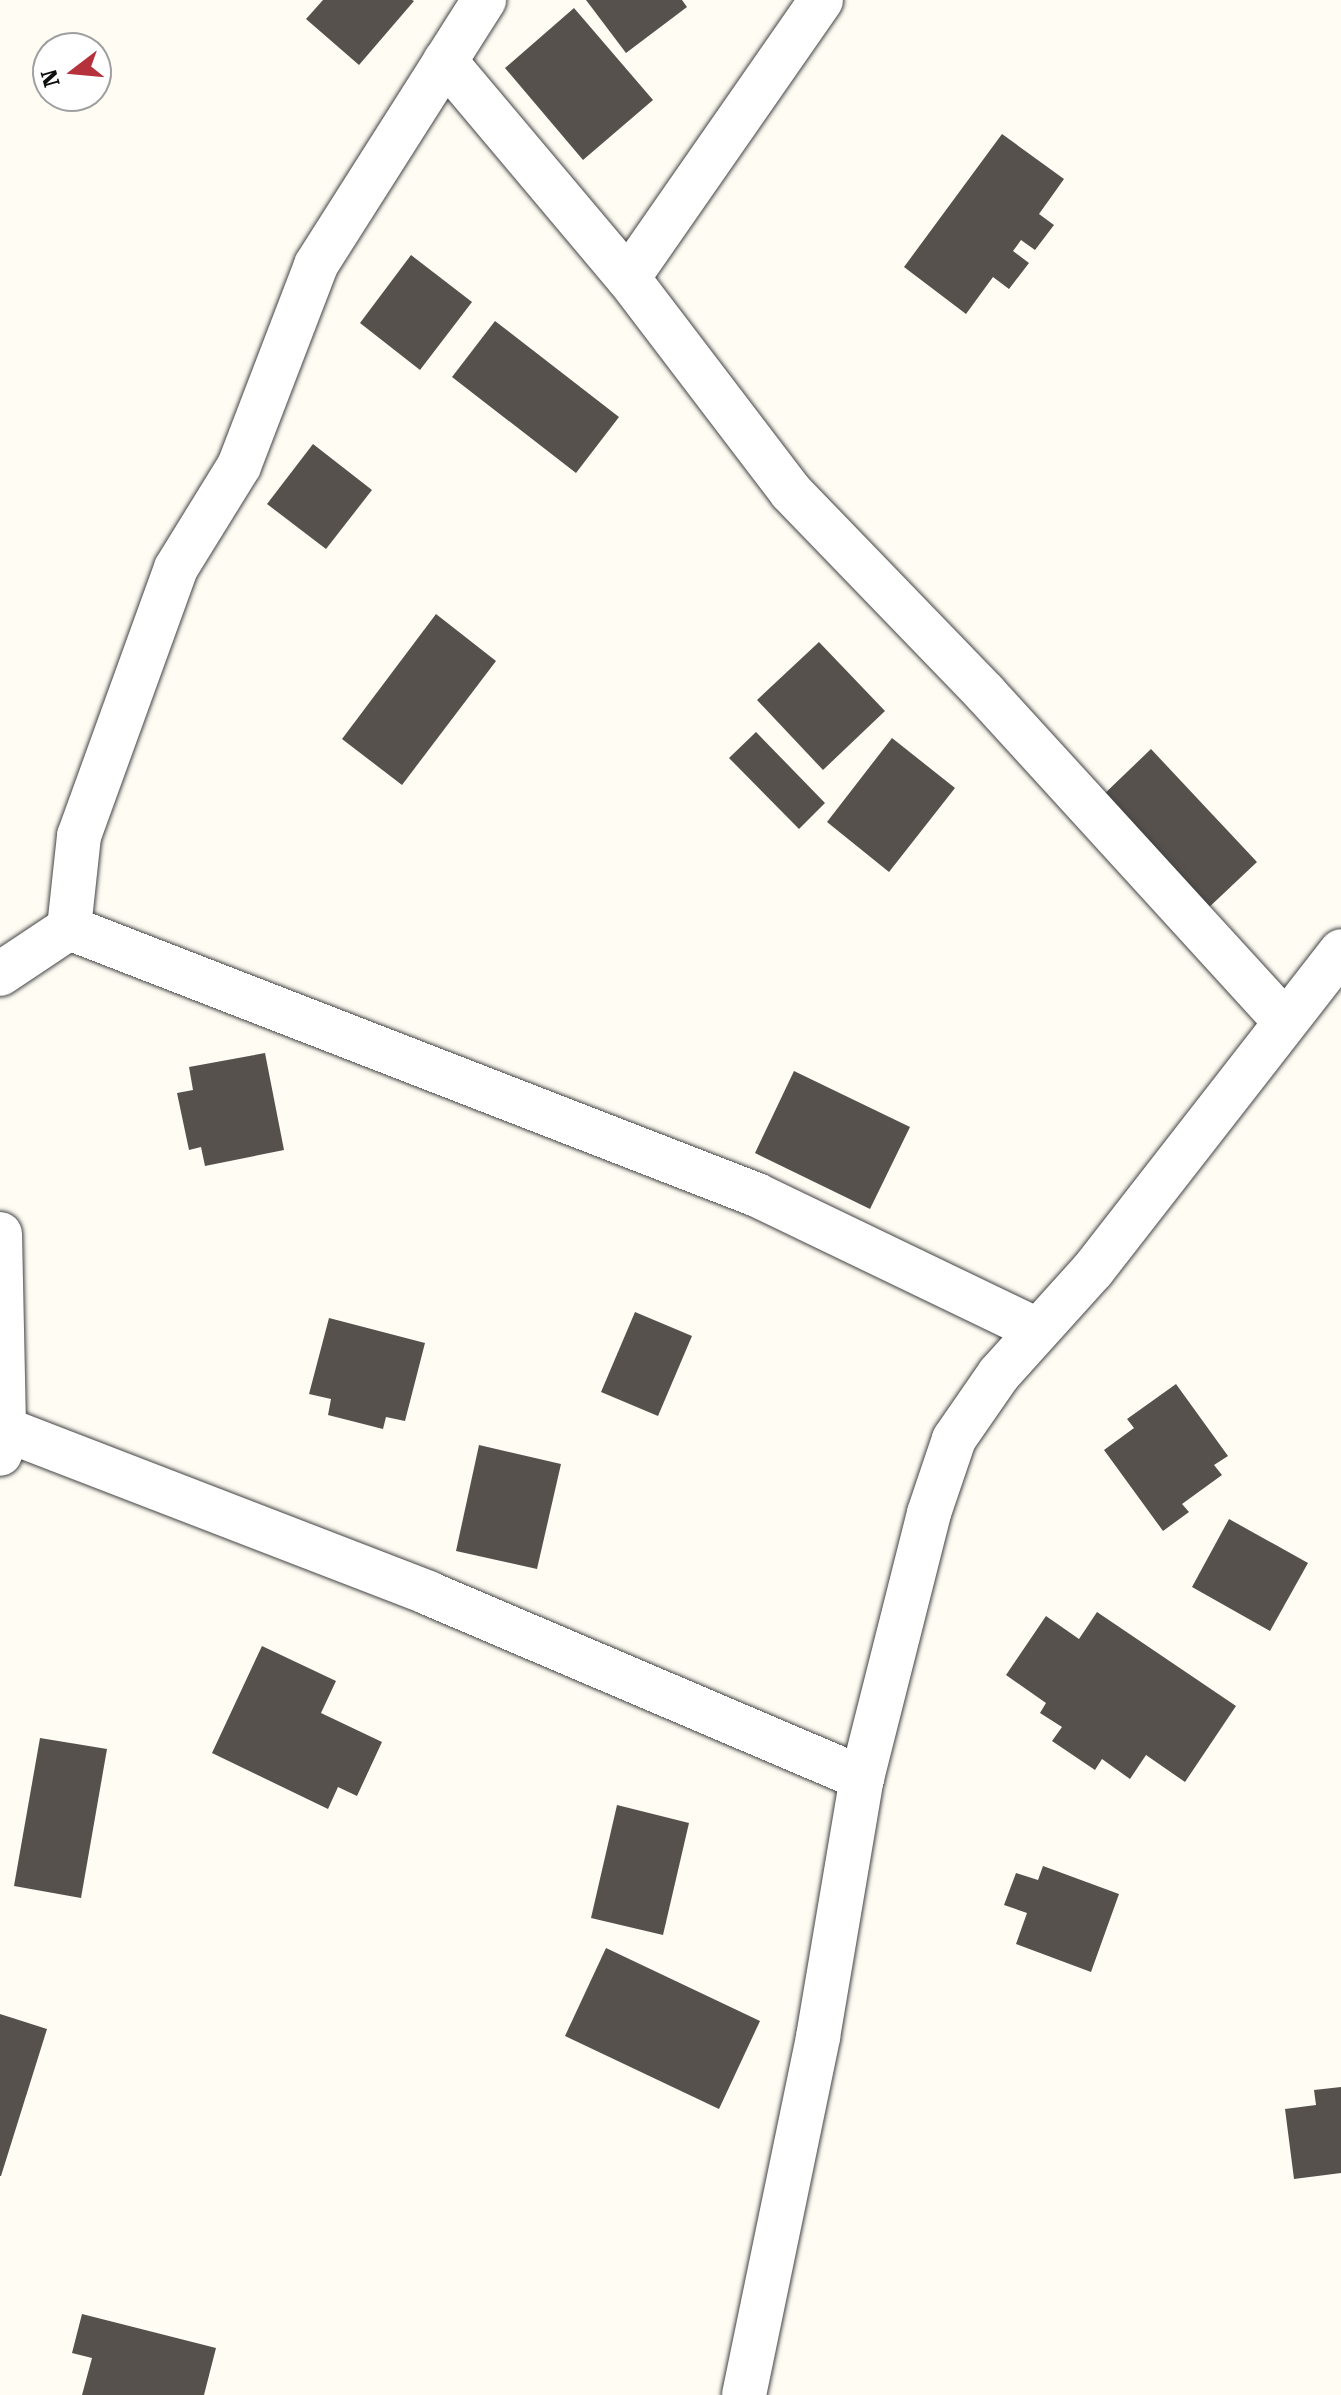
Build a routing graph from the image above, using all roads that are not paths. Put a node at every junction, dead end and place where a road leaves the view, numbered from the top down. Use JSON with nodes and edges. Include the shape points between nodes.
{"nodes":[{"id":1,"x":484,"y":0,"type":"edge"},
{"id":2,"x":821,"y":0,"type":"edge"},
{"id":3,"x":445,"y":61,"type":"junction"},
{"id":4,"x":628,"y":278,"type":"junction"},
{"id":5,"x":69,"y":928,"type":"junction"},
{"id":6,"x":1341,"y":951,"type":"edge"},
{"id":7,"x":0,"y":974,"type":"edge"},
{"id":8,"x":1284,"y":1020,"type":"junction"},
{"id":9,"x":0,"y":1234,"type":"edge"},
{"id":10,"x":1036,"y":1329,"type":"junction"},
{"id":11,"x":2,"y":1442,"type":"edge"},
{"id":12,"x":862,"y":1778,"type":"junction"},
{"id":13,"x":744,"y":2395,"type":"edge"}],
"edges":[{"from":1,"to":3,"type":"street"},
{"from":2,"to":4,"type":"street"},
{"from":3,"to":4,"type":"street"},
{"from":3,"to":5,"type":"street","via":[[316,265],[239,466],[176,568],[79,836]]},
{"from":4,"to":8,"type":"street","via":[[791,492],[985,693]]},
{"from":5,"to":7,"type":"street"},
{"from":5,"to":10,"type":"street","via":[[757,1195]]},
{"from":6,"to":8,"type":"street"},
{"from":8,"to":10,"type":"street","via":[[1093,1270]]},
{"from":9,"to":11,"type":"street"},
{"from":10,"to":12,"type":"street","via":[[954,1439],[929,1513]]},
{"from":11,"to":12,"type":"street","via":[[428,1593]]},
{"from":12,"to":13,"type":"street","via":[[818,2037]]}]}
